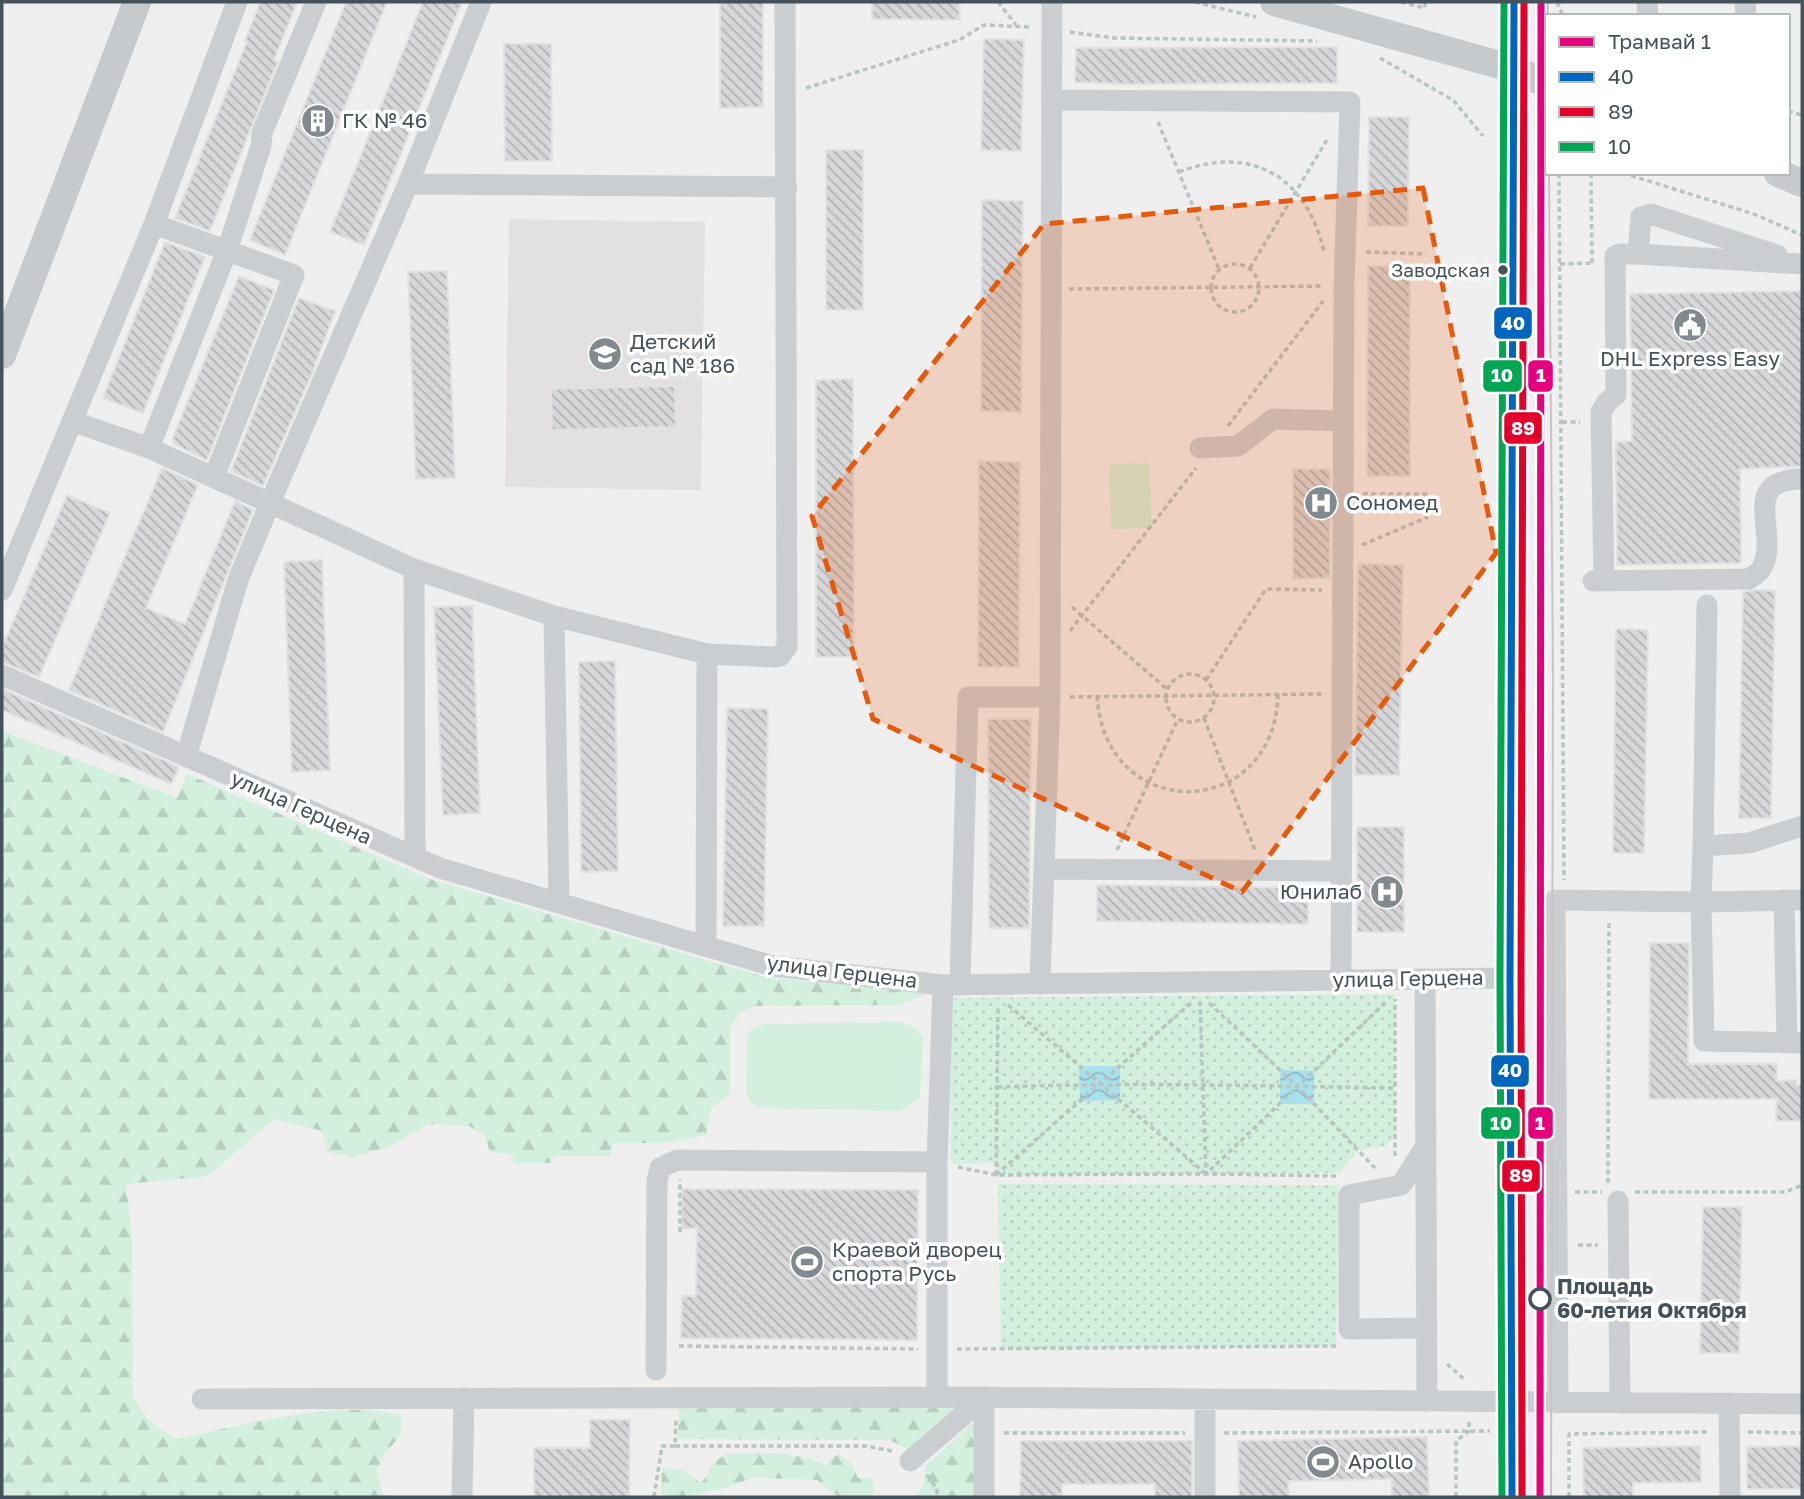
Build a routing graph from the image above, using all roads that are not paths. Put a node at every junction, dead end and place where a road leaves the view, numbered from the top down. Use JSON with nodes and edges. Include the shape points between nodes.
{"nodes":[{"id":1,"x":137,"y":2,"type":"edge"},
{"id":2,"x":237,"y":2,"type":"edge"},
{"id":3,"x":316,"y":2,"type":"edge"},
{"id":4,"x":481,"y":2,"type":"edge"},
{"id":5,"x":785,"y":2,"type":"edge"},
{"id":6,"x":1052,"y":2,"type":"edge"},
{"id":7,"x":1275,"y":2,"type":"edge"},
{"id":8,"x":1514,"y":2,"type":"edge"},
{"id":9,"x":1514,"y":69,"type":"junction"},
{"id":10,"x":1545,"y":82,"type":"edge"},
{"id":11,"x":1052,"y":100,"type":"junction"},
{"id":12,"x":1783,"y":175,"type":"edge"},
{"id":13,"x":1802,"y":183,"type":"edge"},
{"id":14,"x":408,"y":184,"type":"junction"},
{"id":15,"x":787,"y":187,"type":"junction"},
{"id":16,"x":155,"y":224,"type":"junction"},
{"id":17,"x":227,"y":251,"type":"junction"},
{"id":18,"x":1638,"y":254,"type":"junction"},
{"id":19,"x":1802,"y":264,"type":"edge"},
{"id":20,"x":2,"y":355,"type":"edge"},
{"id":21,"x":72,"y":421,"type":"junction"},
{"id":22,"x":1342,"y":421,"type":"junction"},
{"id":23,"x":149,"y":448,"type":"junction"},
{"id":24,"x":1206,"y":448,"type":"road end"},
{"id":25,"x":214,"y":477,"type":"junction"},
{"id":26,"x":1802,"y":479,"type":"edge"},
{"id":27,"x":270,"y":503,"type":"junction"},
{"id":28,"x":414,"y":569,"type":"junction"},
{"id":29,"x":2,"y":590,"type":"edge"},
{"id":30,"x":1707,"y":605,"type":"dead end"},
{"id":31,"x":554,"y":616,"type":"junction"},
{"id":32,"x":707,"y":654,"type":"junction"},
{"id":33,"x":2,"y":674,"type":"edge"},
{"id":34,"x":1050,"y":697,"type":"junction"},
{"id":35,"x":186,"y":757,"type":"junction"},
{"id":36,"x":1802,"y":826,"type":"edge"},
{"id":37,"x":1703,"y":846,"type":"junction"},
{"id":38,"x":415,"y":857,"type":"junction"},
{"id":39,"x":1044,"y":869,"type":"junction"},
{"id":40,"x":1341,"y":871,"type":"junction"},
{"id":41,"x":1793,"y":900,"type":"edge"},
{"id":42,"x":559,"y":902,"type":"junction"},
{"id":43,"x":1701,"y":902,"type":"junction"},
{"id":44,"x":706,"y":946,"type":"junction"},
{"id":45,"x":1510,"y":978,"type":"junction"},
{"id":46,"x":1425,"y":979,"type":"junction"},
{"id":47,"x":1341,"y":980,"type":"junction"},
{"id":48,"x":1040,"y":982,"type":"junction"},
{"id":49,"x":951,"y":984,"type":"junction"},
{"id":50,"x":1795,"y":1043,"type":"edge"},
{"id":51,"x":1426,"y":1146,"type":"junction"},
{"id":52,"x":937,"y":1162,"type":"junction"},
{"id":53,"x":1626,"y":1197,"type":"road end"},
{"id":54,"x":1427,"y":1337,"type":"junction"},
{"id":55,"x":656,"y":1370,"type":"dead end"},
{"id":56,"x":937,"y":1397,"type":"junction"},
{"id":57,"x":984,"y":1397,"type":"junction"},
{"id":58,"x":464,"y":1398,"type":"junction"},
{"id":59,"x":202,"y":1399,"type":"dead end"},
{"id":60,"x":1205,"y":1400,"type":"junction"},
{"id":61,"x":1427,"y":1402,"type":"junction"},
{"id":62,"x":1513,"y":1402,"type":"junction"},
{"id":63,"x":1558,"y":1403,"type":"junction"},
{"id":64,"x":1620,"y":1403,"type":"junction"},
{"id":65,"x":1728,"y":1404,"type":"junction"},
{"id":66,"x":1802,"y":1404,"type":"edge"},
{"id":67,"x":909,"y":1461,"type":"road end"},
{"id":68,"x":463,"y":1497,"type":"edge"},
{"id":69,"x":984,"y":1497,"type":"edge"},
{"id":70,"x":1205,"y":1497,"type":"edge"},
{"id":71,"x":1512,"y":1497,"type":"edge"},
{"id":72,"x":1730,"y":1497,"type":"edge"}],
"edges":[{"from":1,"to":20,"type":"main road"},
{"from":2,"to":16,"type":"street"},
{"from":3,"to":17,"type":"street","via":[[262,133]]},
{"from":4,"to":14,"type":"street"},
{"from":5,"to":15,"type":"street"},
{"from":6,"to":11,"type":"street"},
{"from":7,"to":9,"type":"main road"},
{"from":8,"to":9,"type":"main road"},
{"from":9,"to":10,"type":"main road"},
{"from":9,"to":45,"type":"main road"},
{"from":11,"to":22,"type":"street","via":[[1350,102],[1339,286]]},
{"from":11,"to":34,"type":"street"},
{"from":12,"to":13,"type":"main road"},
{"from":14,"to":15,"type":"street"},
{"from":14,"to":27,"type":"street"},
{"from":15,"to":32,"type":"street","via":[[787,647],[775,657]]},
{"from":16,"to":17,"type":"street"},
{"from":16,"to":21,"type":"street"},
{"from":17,"to":23,"type":"street"},
{"from":17,"to":25,"type":"street","via":[[294,275]]},
{"from":18,"to":19,"type":"street"},
{"from":18,"to":19,"type":"street","via":[[1641,217],[1651,214]]},
{"from":18,"to":26,"type":"street","via":[[1617,254],[1614,263],[1616,395],[1601,412],[1598,581],[1749,579],[1760,571],[1766,557],[1764,500],[1772,486]]},
{"from":21,"to":23,"type":"street"},
{"from":21,"to":29,"type":"street"},
{"from":22,"to":24,"type":"street","via":[[1273,419],[1238,446]]},
{"from":22,"to":40,"type":"street"},
{"from":23,"to":25,"type":"street"},
{"from":25,"to":27,"type":"street"},
{"from":27,"to":28,"type":"street"},
{"from":27,"to":35,"type":"street","via":[[238,580]]},
{"from":28,"to":31,"type":"street"},
{"from":28,"to":38,"type":"street"},
{"from":30,"to":37,"type":"street"},
{"from":31,"to":32,"type":"street"},
{"from":31,"to":42,"type":"street"},
{"from":32,"to":44,"type":"street"},
{"from":33,"to":35,"type":"street","name":"улица Герцена"},
{"from":34,"to":39,"type":"street"},
{"from":34,"to":49,"type":"street","via":[[968,697]]},
{"from":35,"to":38,"type":"street","name":"улица Герцена"},
{"from":36,"to":37,"type":"street","via":[[1749,843]]},
{"from":37,"to":43,"type":"street"},
{"from":38,"to":42,"type":"street","name":"улица Герцена"},
{"from":39,"to":40,"type":"street"},
{"from":39,"to":48,"type":"street"},
{"from":40,"to":47,"type":"street"},
{"from":41,"to":43,"type":"street"},
{"from":41,"to":50,"type":"street"},
{"from":42,"to":44,"type":"street","name":"улица Герцена"},
{"from":43,"to":50,"type":"street","via":[[1704,1041]]},
{"from":43,"to":63,"type":"street","via":[[1555,900]]},
{"from":44,"to":49,"type":"street","name":"улица Герцена","via":[[773,965]]},
{"from":45,"to":46,"type":"street","name":"улица Герцена"},
{"from":45,"to":62,"type":"main road"},
{"from":46,"to":47,"type":"street","name":"улица Герцена"},
{"from":46,"to":51,"type":"street"},
{"from":47,"to":48,"type":"street","name":"улица Герцена"},
{"from":48,"to":49,"type":"street","name":"улица Герцена"},
{"from":49,"to":52,"type":"street"},
{"from":51,"to":54,"type":"street"},
{"from":51,"to":54,"type":"street","via":[[1401,1185],[1349,1195],[1349,1329]]},
{"from":52,"to":55,"type":"street","via":[[677,1160],[660,1168]]},
{"from":52,"to":56,"type":"street"},
{"from":53,"to":64,"type":"street"},
{"from":54,"to":61,"type":"street"},
{"from":56,"to":57,"type":"street"},
{"from":56,"to":58,"type":"street"},
{"from":57,"to":60,"type":"street"},
{"from":57,"to":67,"type":"street"},
{"from":57,"to":69,"type":"street"},
{"from":58,"to":59,"type":"street"},
{"from":58,"to":68,"type":"street"},
{"from":60,"to":61,"type":"street"},
{"from":60,"to":70,"type":"street"},
{"from":61,"to":62,"type":"street"},
{"from":62,"to":63,"type":"street"},
{"from":62,"to":71,"type":"main road"},
{"from":63,"to":64,"type":"street"},
{"from":64,"to":65,"type":"street"},
{"from":65,"to":66,"type":"street"},
{"from":65,"to":72,"type":"street"}]}
